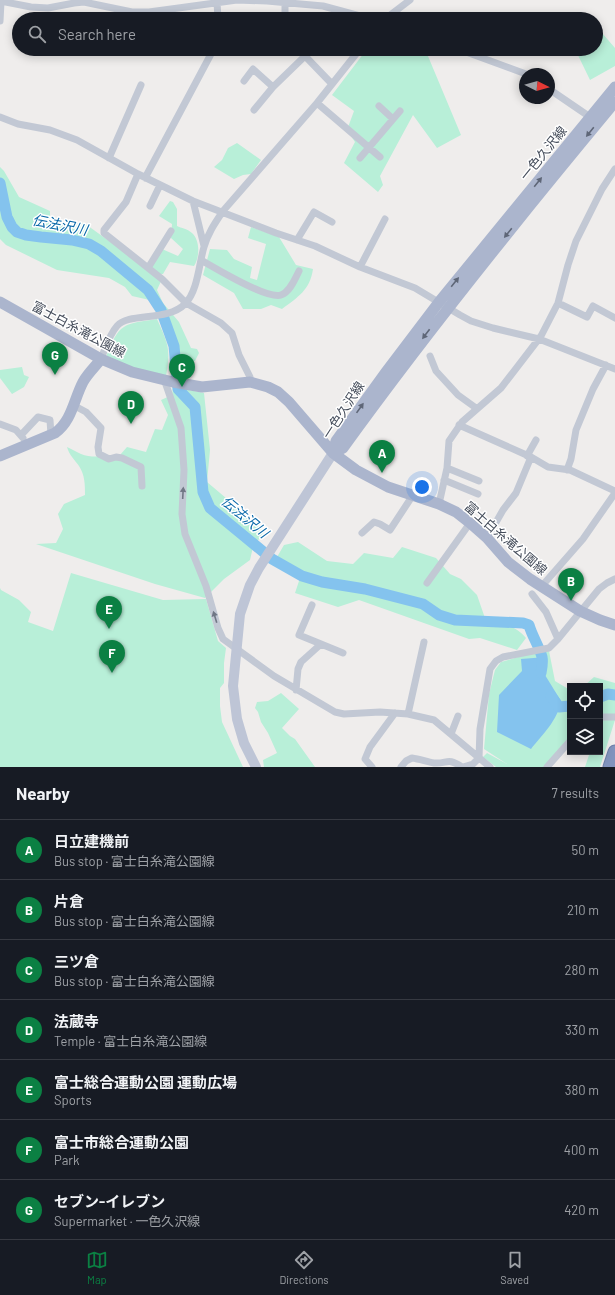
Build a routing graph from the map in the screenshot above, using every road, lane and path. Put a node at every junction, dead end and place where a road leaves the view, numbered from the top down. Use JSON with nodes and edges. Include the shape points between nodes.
{"nodes":[{"id":1,"x":410,"y":0,"type":"edge"},
{"id":2,"x":1,"y":2,"type":"edge"},
{"id":3,"x":214,"y":2,"type":"edge"},
{"id":4,"x":285,"y":3,"type":"junction"},
{"id":5,"x":216,"y":12,"type":"edge"},
{"id":6,"x":285,"y":12,"type":"edge"},
{"id":7,"x":345,"y":12,"type":"edge"},
{"id":8,"x":394,"y":12,"type":"edge"},
{"id":9,"x":0,"y":21,"type":"edge"},
{"id":10,"x":210,"y":56,"type":"edge"},
{"id":11,"x":305,"y":56,"type":"joint"},
{"id":12,"x":354,"y":56,"type":"edge"},
{"id":13,"x":477,"y":56,"type":"edge"},
{"id":14,"x":519,"y":71,"type":"edge"},
{"id":15,"x":244,"y":81,"type":"dead end"},
{"id":16,"x":332,"y":84,"type":"junction"},
{"id":17,"x":142,"y":85,"type":"dead end"},
{"id":18,"x":273,"y":87,"type":"junction"},
{"id":19,"x":615,"y":87,"type":"edge"},
{"id":20,"x":555,"y":93,"type":"edge"},
{"id":21,"x":615,"y":102,"type":"edge"},
{"id":22,"x":317,"y":104,"type":"junction"},
{"id":23,"x":379,"y":106,"type":"dead end"},
{"id":24,"x":254,"y":110,"type":"dead end"},
{"id":25,"x":400,"y":111,"type":"dead end"},
{"id":26,"x":590,"y":117,"type":"junction"},
{"id":27,"x":0,"y":118,"type":"edge"},
{"id":28,"x":393,"y":119,"type":"junction"},
{"id":29,"x":368,"y":147,"type":"junction"},
{"id":30,"x":380,"y":157,"type":"dead end"},
{"id":31,"x":110,"y":158,"type":"junction"},
{"id":32,"x":360,"y":158,"type":"dead end"},
{"id":33,"x":615,"y":169,"type":"edge"},
{"id":34,"x":138,"y":174,"type":"junction"},
{"id":35,"x":145,"y":178,"type":"junction"},
{"id":36,"x":160,"y":185,"type":"junction"},
{"id":37,"x":193,"y":201,"type":"junction"},
{"id":38,"x":150,"y":206,"type":"dead end"},
{"id":39,"x":222,"y":211,"type":"junction"},
{"id":40,"x":385,"y":219,"type":"dead end"},
{"id":41,"x":332,"y":222,"type":"dead end"},
{"id":42,"x":171,"y":231,"type":"dead end"},
{"id":43,"x":297,"y":240,"type":"junction"},
{"id":44,"x":204,"y":246,"type":"junction"},
{"id":45,"x":201,"y":260,"type":"junction"},
{"id":46,"x":360,"y":267,"type":"junction"},
{"id":47,"x":148,"y":268,"type":"junction"},
{"id":48,"x":299,"y":271,"type":"dead end"},
{"id":49,"x":0,"y":302,"type":"edge"},
{"id":50,"x":186,"y":303,"type":"junction"},
{"id":51,"x":558,"y":303,"type":"junction"},
{"id":52,"x":444,"y":304,"type":"junction"},
{"id":53,"x":615,"y":318,"type":"edge"},
{"id":54,"x":539,"y":339,"type":"junction"},
{"id":55,"x":430,"y":356,"type":"dead end"},
{"id":56,"x":101,"y":359,"type":"junction"},
{"id":57,"x":606,"y":365,"type":"junction"},
{"id":58,"x":615,"y":369,"type":"edge"},
{"id":59,"x":173,"y":382,"type":"junction"},
{"id":60,"x":250,"y":382,"type":"junction"},
{"id":61,"x":73,"y":405,"type":"junction"},
{"id":62,"x":476,"y":408,"type":"junction"},
{"id":63,"x":0,"y":424,"type":"edge"},
{"id":64,"x":459,"y":425,"type":"junction"},
{"id":65,"x":21,"y":435,"type":"junction"},
{"id":66,"x":51,"y":435,"type":"junction"},
{"id":67,"x":536,"y":440,"type":"dead end"},
{"id":68,"x":26,"y":445,"type":"junction"},
{"id":69,"x":333,"y":453,"type":"junction"},
{"id":70,"x":0,"y":456,"type":"edge"},
{"id":71,"x":529,"y":457,"type":"junction"},
{"id":72,"x":447,"y":468,"type":"junction"},
{"id":73,"x":567,"y":470,"type":"junction"},
{"id":74,"x":444,"y":480,"type":"junction"},
{"id":75,"x":479,"y":482,"type":"dead end"},
{"id":76,"x":142,"y":486,"type":"dead end"},
{"id":77,"x":615,"y":492,"type":"edge"},
{"id":78,"x":478,"y":494,"type":"dead end"},
{"id":79,"x":413,"y":495,"type":"junction"},
{"id":80,"x":438,"y":504,"type":"junction"},
{"id":81,"x":470,"y":523,"type":"junction"},
{"id":82,"x":362,"y":533,"type":"dead end"},
{"id":83,"x":488,"y":538,"type":"junction"},
{"id":84,"x":615,"y":579,"type":"edge"},
{"id":85,"x":427,"y":583,"type":"dead end"},
{"id":86,"x":541,"y":587,"type":"junction"},
{"id":87,"x":532,"y":594,"type":"dead end"},
{"id":88,"x":312,"y":605,"type":"dead end"},
{"id":89,"x":580,"y":611,"type":"junction"},
{"id":90,"x":615,"y":625,"type":"edge"},
{"id":91,"x":558,"y":639,"type":"junction"},
{"id":92,"x":424,"y":642,"type":"dead end"},
{"id":93,"x":321,"y":644,"type":"junction"},
{"id":94,"x":236,"y":648,"type":"junction"},
{"id":95,"x":343,"y":653,"type":"dead end"},
{"id":96,"x":296,"y":690,"type":"junction"},
{"id":97,"x":395,"y":713,"type":"junction"},
{"id":98,"x":408,"y":714,"type":"junction"},
{"id":99,"x":458,"y":716,"type":"dead end"},
{"id":100,"x":603,"y":717,"type":"edge"},
{"id":101,"x":615,"y":717,"type":"edge"},
{"id":102,"x":451,"y":734,"type":"junction"},
{"id":103,"x":567,"y":744,"type":"edge"},
{"id":104,"x":615,"y":752,"type":"edge"},
{"id":105,"x":479,"y":758,"type":"junction"},
{"id":106,"x":256,"y":767,"type":"edge"},
{"id":107,"x":372,"y":767,"type":"edge"},
{"id":108,"x":401,"y":767,"type":"edge"},
{"id":109,"x":464,"y":767,"type":"edge"},
{"id":110,"x":490,"y":767,"type":"edge"},
{"id":111,"x":547,"y":767,"type":"edge"},
{"id":112,"x":610,"y":767,"type":"edge"}],
"edges":[{"from":1,"to":8,"type":"street"},
{"from":2,"to":3,"type":"street","via":[[48,8],[84,2],[132,12],[149,12]]},
{"from":2,"to":9,"type":"street"},
{"from":3,"to":4,"type":"street","via":[[237,0]]},
{"from":3,"to":5,"type":"street"},
{"from":4,"to":6,"type":"street"},
{"from":4,"to":7,"type":"street","via":[[323,6]]},
{"from":10,"to":35,"type":"street"},
{"from":11,"to":16,"type":"street"},
{"from":11,"to":18,"type":"street"},
{"from":12,"to":16,"type":"street"},
{"from":13,"to":14,"type":"street"},
{"from":15,"to":18,"type":"street","via":[[253,69]]},
{"from":16,"to":22,"type":"street"},
{"from":17,"to":31,"type":"street"},
{"from":18,"to":24,"type":"street"},
{"from":19,"to":26,"type":"main road","name":"一色久沢線"},
{"from":20,"to":26,"type":"street"},
{"from":21,"to":52,"type":"main road","name":"一色久沢線","one_way":true},
{"from":22,"to":29,"type":"street"},
{"from":22,"to":39,"type":"street"},
{"from":23,"to":28,"type":"street"},
{"from":25,"to":28,"type":"street"},
{"from":52,"to":26,"type":"main road","name":"一色久沢線","one_way":true},
{"from":27,"to":31,"type":"street","via":[[50,130],[77,140]]},
{"from":28,"to":29,"type":"street"},
{"from":29,"to":30,"type":"street"},
{"from":29,"to":32,"type":"street"},
{"from":31,"to":34,"type":"street"},
{"from":33,"to":51,"type":"street","via":[[576,241]]},
{"from":34,"to":35,"type":"street"},
{"from":34,"to":47,"type":"street","via":[[126,202],[104,233]]},
{"from":35,"to":36,"type":"street"},
{"from":36,"to":37,"type":"street"},
{"from":36,"to":38,"type":"street"},
{"from":37,"to":39,"type":"street"},
{"from":37,"to":44,"type":"street"},
{"from":39,"to":43,"type":"street"},
{"from":39,"to":44,"type":"street"},
{"from":40,"to":46,"type":"street"},
{"from":41,"to":43,"type":"street","via":[[314,212]]},
{"from":42,"to":47,"type":"street"},
{"from":43,"to":46,"type":"street"},
{"from":44,"to":45,"type":"street"},
{"from":45,"to":48,"type":"street","via":[[263,293],[274,296],[288,291]]},
{"from":45,"to":50,"type":"street","via":[[194,290]]},
{"from":46,"to":52,"type":"street","via":[[415,288]]},
{"from":47,"to":50,"type":"street"},
{"from":49,"to":56,"type":"main road","name":"富士白糸滝公園線"},
{"from":50,"to":56,"type":"street","via":[[166,315],[124,321],[117,326]]},
{"from":50,"to":60,"type":"street","via":[[221,323],[232,333],[250,376]]},
{"from":51,"to":53,"type":"street","via":[[587,317],[593,306]]},
{"from":51,"to":54,"type":"street"},
{"from":52,"to":54,"type":"street","via":[[471,321]]},
{"from":52,"to":69,"type":"main road","name":"一色久沢線","via":[[342,448]]},
{"from":54,"to":57,"type":"street"},
{"from":54,"to":62,"type":"street","via":[[501,388]]},
{"from":55,"to":62,"type":"street","via":[[436,371],[458,395]]},
{"from":56,"to":59,"type":"main road","name":"富士白糸滝公園線","via":[[132,372]]},
{"from":56,"to":61,"type":"main road","via":[[83,382]]},
{"from":57,"to":58,"type":"street"},
{"from":57,"to":73,"type":"street","via":[[576,430]]},
{"from":59,"to":60,"type":"main road","name":"富士白糸滝公園線","via":[[202,387]]},
{"from":94,"to":59,"type":"street","one_way":true,"via":[[223,639],[206,586],[185,534],[182,514],[184,470],[181,428]]},
{"from":60,"to":69,"type":"main road","name":"富士白糸滝公園線","via":[[278,392]]},
{"from":61,"to":66,"type":"main road","via":[[64,426]]},
{"from":61,"to":76,"type":"street","via":[[86,412],[101,428],[99,454],[109,459],[122,458],[141,467]]},
{"from":62,"to":64,"type":"street"},
{"from":63,"to":65,"type":"street","via":[[16,430]]},
{"from":64,"to":71,"type":"street"},
{"from":64,"to":72,"type":"street","via":[[449,441]]},
{"from":65,"to":66,"type":"street","via":[[38,417],[50,420]]},
{"from":65,"to":68,"type":"street"},
{"from":66,"to":68,"type":"main road"},
{"from":67,"to":71,"type":"street"},
{"from":68,"to":70,"type":"main road"},
{"from":69,"to":79,"type":"main road","name":"富士白糸滝公園線","via":[[374,480]]},
{"from":69,"to":94,"type":"street","via":[[250,585],[240,614]]},
{"from":71,"to":73,"type":"street","via":[[548,467]]},
{"from":71,"to":83,"type":"street","via":[[516,493],[503,510]]},
{"from":72,"to":74,"type":"street"},
{"from":72,"to":75,"type":"street"},
{"from":73,"to":77,"type":"street"},
{"from":74,"to":78,"type":"street"},
{"from":74,"to":80,"type":"street"},
{"from":77,"to":86,"type":"street","via":[[583,539]]},
{"from":79,"to":80,"type":"main road","name":"富士白糸滝公園線"},
{"from":79,"to":82,"type":"street","via":[[390,530],[374,522]]},
{"from":80,"to":81,"type":"main road","name":"富士白糸滝公園線","via":[[456,512]]},
{"from":81,"to":83,"type":"main road","name":"富士白糸滝公園線"},
{"from":81,"to":85,"type":"street"},
{"from":83,"to":86,"type":"main road","name":"富士白糸滝公園線","via":[[513,566]]},
{"from":84,"to":89,"type":"street","via":[[600,589]]},
{"from":86,"to":89,"type":"main road","name":"富士白糸滝公園線"},
{"from":87,"to":91,"type":"street","via":[[546,612]]},
{"from":88,"to":93,"type":"street","via":[[299,635]]},
{"from":89,"to":90,"type":"main road","name":"富士白糸滝公園線"},
{"from":89,"to":91,"type":"street"},
{"from":91,"to":105,"type":"street","via":[[549,648],[503,657],[496,660],[490,668],[480,729]]},
{"from":92,"to":98,"type":"street"},
{"from":93,"to":95,"type":"street"},
{"from":93,"to":96,"type":"street","via":[[301,662]]},
{"from":94,"to":96,"type":"street"},
{"from":94,"to":106,"type":"street","via":[[233,686],[237,719],[244,743]]},
{"from":96,"to":97,"type":"street","via":[[335,712]]},
{"from":97,"to":98,"type":"street"},
{"from":97,"to":107,"type":"street","via":[[370,747],[365,759]]},
{"from":98,"to":102,"type":"street","via":[[434,720]]},
{"from":99,"to":102,"type":"street"},
{"from":100,"to":101,"type":"street"},
{"from":102,"to":105,"type":"street"},
{"from":103,"to":111,"type":"street"},
{"from":104,"to":112,"type":"highway"},
{"from":105,"to":109,"type":"street","via":[[473,764]]},
{"from":105,"to":110,"type":"street"},
{"from":108,"to":109,"type":"street","via":[[412,758],[436,764],[454,762]]}]}
